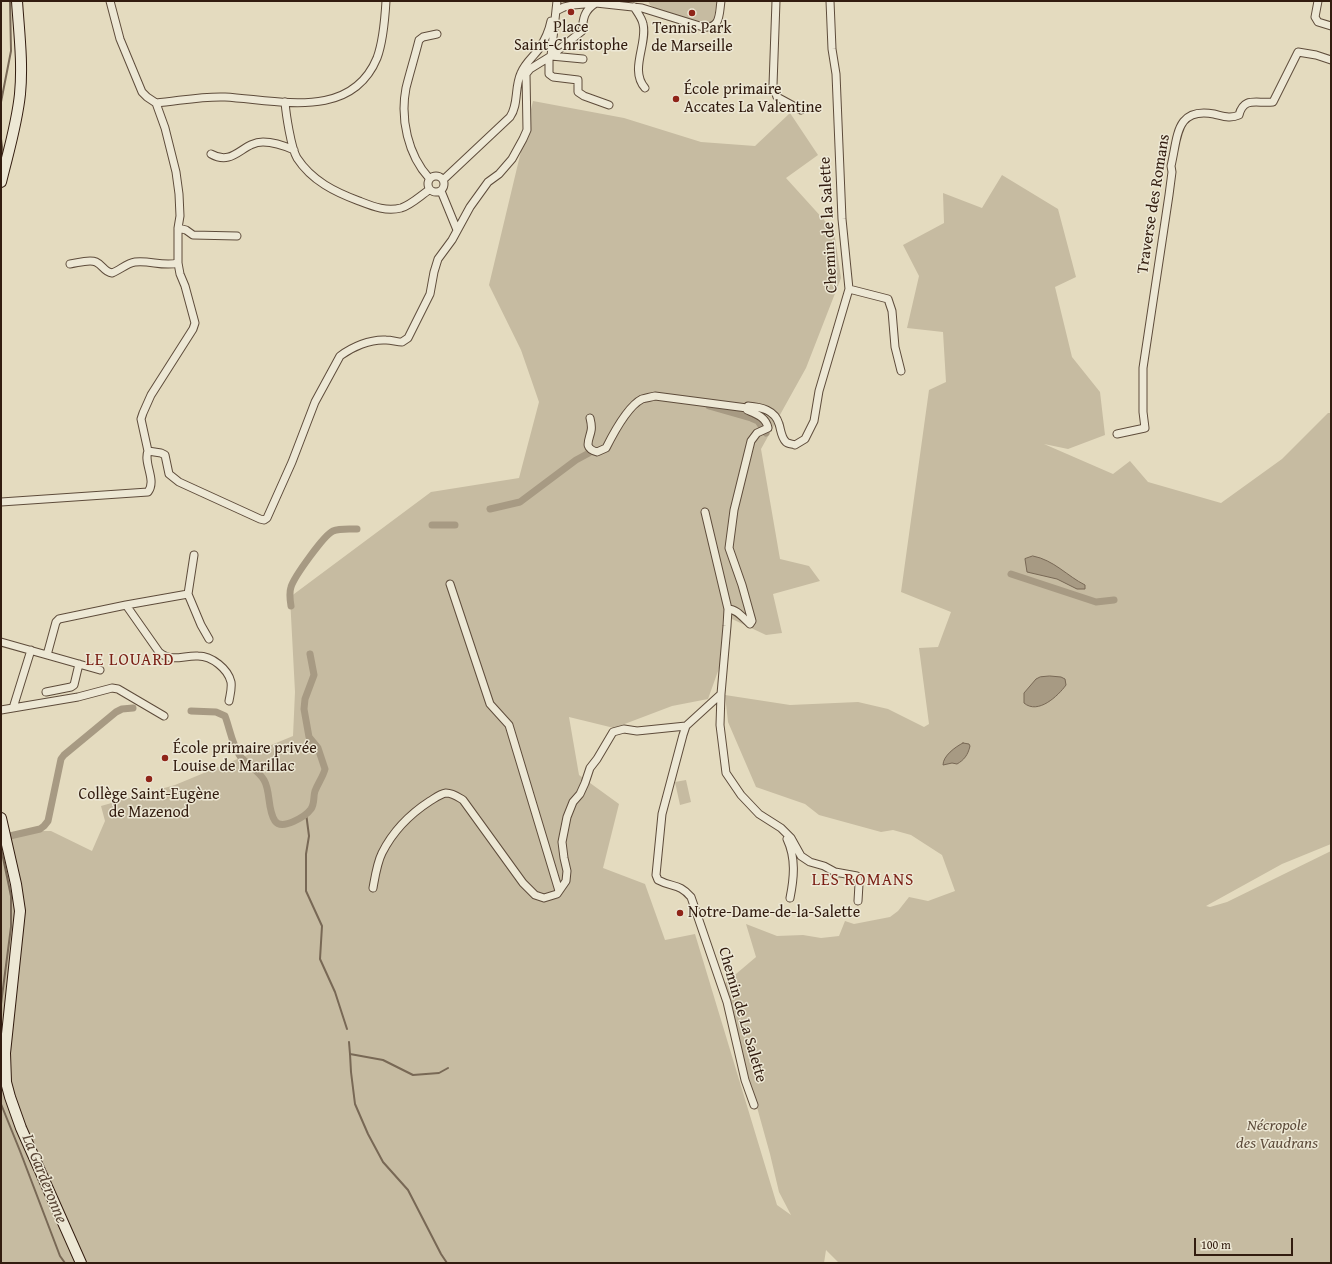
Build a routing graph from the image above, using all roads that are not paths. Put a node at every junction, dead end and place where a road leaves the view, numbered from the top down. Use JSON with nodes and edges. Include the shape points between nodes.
{"nodes":[{"id":1,"x":17,"y":1,"type":"edge"},
{"id":2,"x":110,"y":1,"type":"edge"},
{"id":3,"x":386,"y":1,"type":"edge"},
{"id":4,"x":557,"y":1,"type":"edge"},
{"id":5,"x":721,"y":1,"type":"edge"},
{"id":6,"x":776,"y":1,"type":"edge"},
{"id":7,"x":830,"y":1,"type":"edge"},
{"id":8,"x":1318,"y":1,"type":"edge"},
{"id":9,"x":596,"y":3,"type":"junction"},
{"id":10,"x":613,"y":3,"type":"edge"},
{"id":11,"x":573,"y":5,"type":"junction"},
{"id":12,"x":634,"y":7,"type":"junction"},
{"id":13,"x":556,"y":12,"type":"junction"},
{"id":14,"x":1331,"y":26,"type":"edge"},
{"id":15,"x":438,"y":34,"type":"dead end"},
{"id":16,"x":550,"y":57,"type":"junction"},
{"id":17,"x":582,"y":59,"type":"dead end"},
{"id":18,"x":1331,"y":60,"type":"edge"},
{"id":19,"x":645,"y":88,"type":"dead end"},
{"id":20,"x":285,"y":102,"type":"junction"},
{"id":21,"x":156,"y":103,"type":"junction"},
{"id":22,"x":609,"y":106,"type":"dead end"},
{"id":23,"x":515,"y":110,"type":"junction"},
{"id":24,"x":527,"y":110,"type":"junction"},
{"id":25,"x":801,"y":110,"type":"dead end"},
{"id":26,"x":294,"y":150,"type":"junction"},
{"id":27,"x":212,"y":154,"type":"dead end"},
{"id":28,"x":429,"y":178,"type":"junction"},
{"id":29,"x":443,"y":180,"type":"junction"},
{"id":30,"x":1,"y":182,"type":"edge"},
{"id":31,"x":429,"y":190,"type":"junction"},
{"id":32,"x":441,"y":191,"type":"junction"},
{"id":33,"x":178,"y":228,"type":"junction"},
{"id":34,"x":456,"y":230,"type":"junction"},
{"id":35,"x":237,"y":236,"type":"dead end"},
{"id":36,"x":178,"y":263,"type":"junction"},
{"id":37,"x":70,"y":264,"type":"dead end"},
{"id":38,"x":849,"y":289,"type":"junction"},
{"id":39,"x":901,"y":371,"type":"dead end"},
{"id":40,"x":747,"y":408,"type":"junction"},
{"id":41,"x":590,"y":418,"type":"dead end"},
{"id":42,"x":1117,"y":434,"type":"dead end"},
{"id":43,"x":148,"y":451,"type":"junction"},
{"id":44,"x":1,"y":502,"type":"edge"},
{"id":45,"x":705,"y":512,"type":"dead end"},
{"id":46,"x":194,"y":555,"type":"dead end"},
{"id":47,"x":450,"y":584,"type":"dead end"},
{"id":48,"x":188,"y":594,"type":"junction"},
{"id":49,"x":126,"y":605,"type":"junction"},
{"id":50,"x":728,"y":609,"type":"junction"},
{"id":51,"x":209,"y":639,"type":"dead end"},
{"id":52,"x":1,"y":642,"type":"edge"},
{"id":53,"x":31,"y":650,"type":"junction"},
{"id":54,"x":47,"y":655,"type":"junction"},
{"id":55,"x":79,"y":664,"type":"junction"},
{"id":56,"x":100,"y":670,"type":"dead end"},
{"id":57,"x":46,"y":692,"type":"dead end"},
{"id":58,"x":721,"y":694,"type":"junction"},
{"id":59,"x":229,"y":701,"type":"dead end"},
{"id":60,"x":13,"y":708,"type":"junction"},
{"id":61,"x":1,"y":710,"type":"edge"},
{"id":62,"x":164,"y":716,"type":"dead end"},
{"id":63,"x":686,"y":726,"type":"junction"},
{"id":64,"x":1,"y":818,"type":"edge"},
{"id":65,"x":782,"y":828,"type":"junction"},
{"id":66,"x":3,"y":833,"type":"edge"},
{"id":67,"x":373,"y":888,"type":"dead end"},
{"id":68,"x":559,"y":891,"type":"junction"},
{"id":69,"x":790,"y":898,"type":"dead end"},
{"id":70,"x":858,"y":901,"type":"dead end"},
{"id":71,"x":754,"y":1105,"type":"dead end"},
{"id":72,"x":80,"y":1263,"type":"edge"}],
"edges":[{"from":1,"to":30,"type":"main road","via":[[20,95]]},
{"from":2,"to":21,"type":"street","via":[[120,39],[142,92]]},
{"from":3,"to":20,"type":"street","via":[[377,57],[364,79],[347,93],[333,100]]},
{"from":4,"to":11,"type":"street"},
{"from":4,"to":13,"type":"street"},
{"from":5,"to":12,"type":"street","via":[[716,23],[708,28]]},
{"from":6,"to":25,"type":"street","via":[[773,85],[777,97]]},
{"from":7,"to":38,"type":"street","name":"Chemin de la Salette","via":[[842,219]]},
{"from":8,"to":14,"type":"street","via":[[1315,17],[1318,22]]},
{"from":9,"to":10,"type":"street"},
{"from":9,"to":11,"type":"street"},
{"from":9,"to":16,"type":"street","via":[[583,18],[582,31]]},
{"from":10,"to":12,"type":"street"},
{"from":11,"to":13,"type":"street"},
{"from":12,"to":19,"type":"street","via":[[644,25],[638,70]]},
{"from":13,"to":16,"type":"street"},
{"from":13,"to":23,"type":"street","via":[[543,43],[520,74]]},
{"from":15,"to":28,"type":"street","via":[[419,40],[405,102],[405,126],[409,142]]},
{"from":16,"to":17,"type":"street"},
{"from":16,"to":22,"type":"street","via":[[549,74],[553,77],[578,80],[578,92]]},
{"from":16,"to":24,"type":"street","via":[[526,74]]},
{"from":18,"to":42,"type":"street","name":"Traverse des Romans","via":[[1298,52],[1273,102],[1245,103],[1239,115],[1233,118],[1198,113],[1190,115],[1181,124],[1171,166],[1169,195],[1143,368],[1145,428]]},
{"from":20,"to":21,"type":"street","via":[[214,97]]},
{"from":20,"to":26,"type":"street"},
{"from":21,"to":33,"type":"street","via":[[176,172],[180,216]]},
{"from":23,"to":24,"type":"street"},
{"from":23,"to":29,"type":"street","via":[[503,125]]},
{"from":24,"to":34,"type":"street","via":[[527,130],[518,150],[499,174],[488,182]]},
{"from":26,"to":27,"type":"street","via":[[263,142],[252,144],[229,158],[219,158]]},
{"from":26,"to":31,"type":"street","via":[[296,157],[318,181],[374,207],[402,207]]},
{"from":28,"to":29,"type":"street","via":[[437,176]]},
{"from":28,"to":31,"type":"street"},
{"from":29,"to":32,"type":"street"},
{"from":31,"to":32,"type":"street"},
{"from":32,"to":34,"type":"street"},
{"from":33,"to":35,"type":"street","via":[[193,235]]},
{"from":33,"to":36,"type":"street"},
{"from":34,"to":43,"type":"street","via":[[436,264],[430,294],[408,338],[402,342],[369,342],[340,356],[315,402],[267,518],[264,520],[241,511],[179,482],[170,474],[165,455]]},
{"from":36,"to":37,"type":"street","via":[[170,265],[132,262],[112,273],[95,262]]},
{"from":36,"to":43,"type":"street","via":[[195,324],[151,395],[143,413],[141,419]]},
{"from":38,"to":39,"type":"street","via":[[888,299]]},
{"from":38,"to":40,"type":"street","name":"Chemin de la Salette","via":[[819,391],[814,421],[805,439],[795,445],[787,442],[782,436],[779,422],[771,412],[762,408]]},
{"from":40,"to":41,"type":"street","via":[[655,396],[644,399],[633,407],[616,429],[606,448],[597,452],[591,450],[588,445],[592,430]]},
{"from":40,"to":50,"type":"street","via":[[768,424],[768,428],[757,432],[751,441],[734,510],[729,548],[752,620],[750,624],[737,612]]},
{"from":43,"to":44,"type":"street","via":[[146,455],[151,482],[151,489],[148,492]]},
{"from":45,"to":50,"type":"street"},
{"from":46,"to":48,"type":"street"},
{"from":47,"to":68,"type":"street","via":[[490,704],[509,725]]},
{"from":48,"to":49,"type":"street"},
{"from":48,"to":51,"type":"street"},
{"from":49,"to":54,"type":"street","via":[[59,618]]},
{"from":49,"to":59,"type":"street","via":[[164,657],[198,656],[216,662],[228,674],[231,691]]},
{"from":50,"to":58,"type":"street"},
{"from":52,"to":53,"type":"street"},
{"from":53,"to":54,"type":"street"},
{"from":53,"to":60,"type":"street"},
{"from":54,"to":55,"type":"street"},
{"from":55,"to":56,"type":"street"},
{"from":55,"to":57,"type":"street","via":[[74,685]]},
{"from":58,"to":63,"type":"street"},
{"from":58,"to":65,"type":"street","via":[[720,725],[726,773],[750,806]]},
{"from":60,"to":61,"type":"street"},
{"from":60,"to":62,"type":"street","via":[[78,697],[112,688]]},
{"from":63,"to":68,"type":"street","via":[[637,731],[624,729],[613,732],[590,768],[580,794],[572,802],[562,842],[567,871],[566,881]]},
{"from":63,"to":71,"type":"street","name":"Chemin de La Salette","via":[[662,814],[656,875],[658,880],[679,886],[691,897],[727,1002],[745,1080]]},
{"from":64,"to":66,"type":"main road"},
{"from":65,"to":69,"type":"street","via":[[794,859]]},
{"from":65,"to":70,"type":"street","via":[[801,856],[810,862],[835,872],[857,876]]},
{"from":66,"to":72,"type":"main road","via":[[20,911],[4,1067],[6,1082],[21,1128]]},
{"from":67,"to":68,"type":"street","via":[[382,854],[405,821],[416,810],[447,793],[463,800],[523,883],[535,895],[544,898]]}]}
